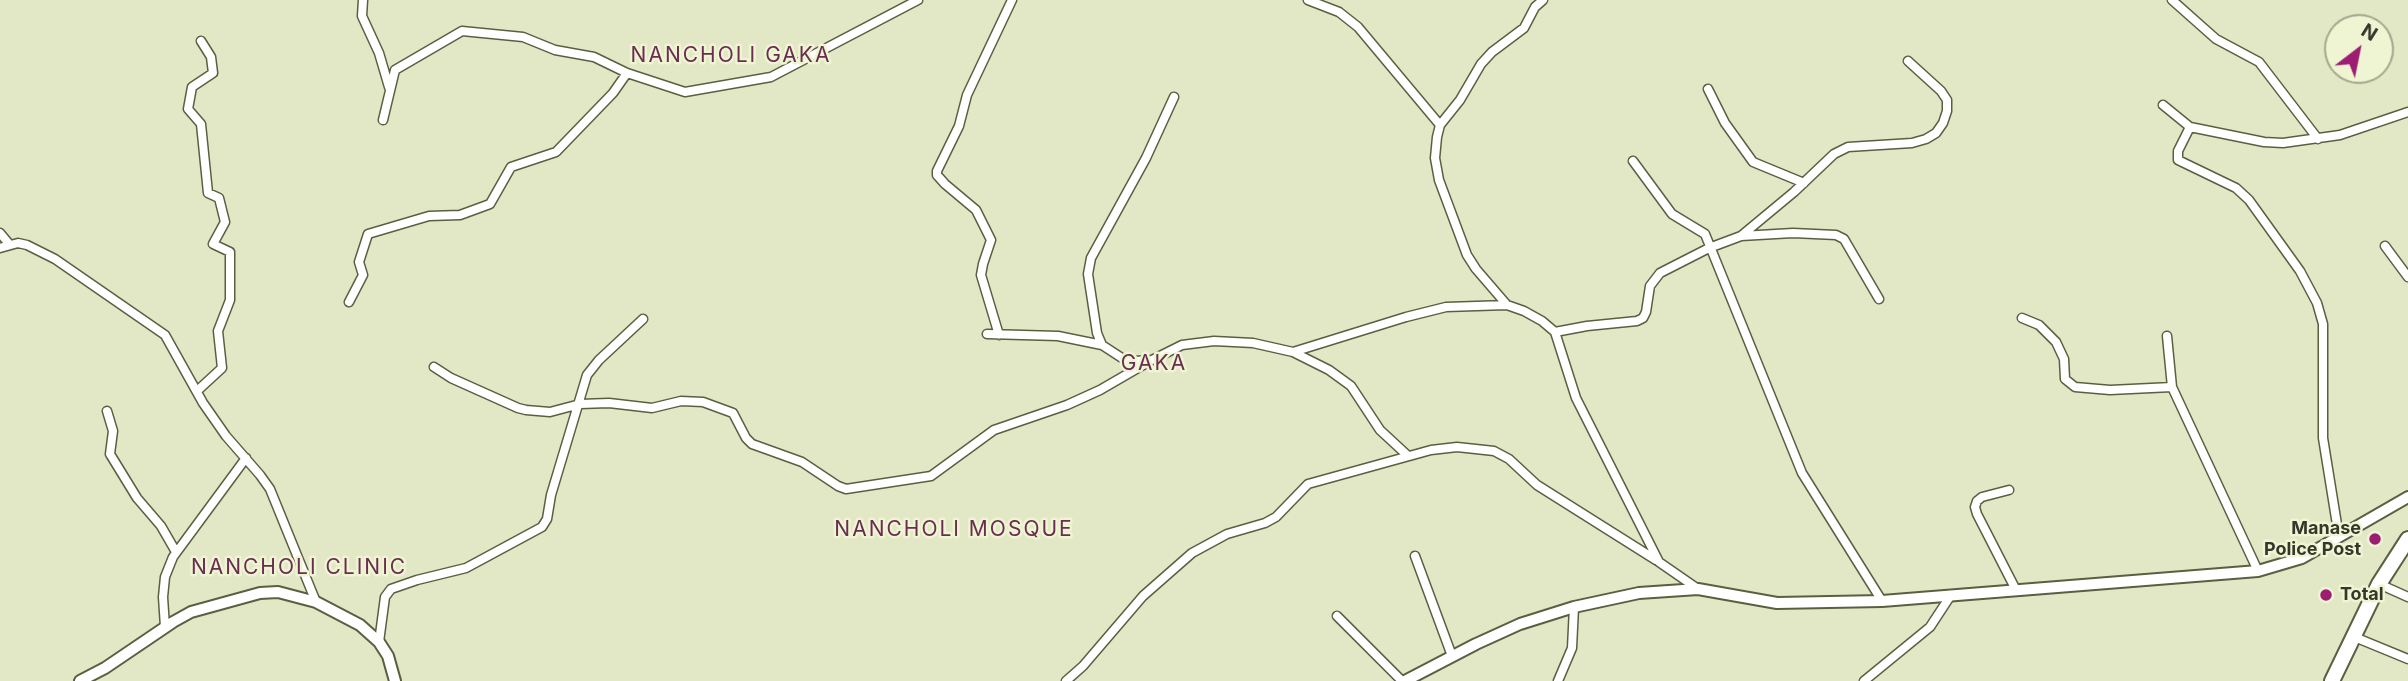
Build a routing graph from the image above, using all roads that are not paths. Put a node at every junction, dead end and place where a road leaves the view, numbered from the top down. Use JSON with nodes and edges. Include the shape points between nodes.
{"nodes":[{"id":1,"x":363,"y":0,"type":"edge"},
{"id":2,"x":918,"y":0,"type":"edge"},
{"id":3,"x":1012,"y":0,"type":"edge"},
{"id":4,"x":1308,"y":0,"type":"edge"},
{"id":5,"x":1544,"y":0,"type":"edge"},
{"id":6,"x":2172,"y":0,"type":"edge"},
{"id":7,"x":201,"y":41,"type":"dead end"},
{"id":8,"x":1908,"y":61,"type":"dead end"},
{"id":9,"x":627,"y":73,"type":"junction"},
{"id":10,"x":389,"y":88,"type":"junction"},
{"id":11,"x":1708,"y":89,"type":"dead end"},
{"id":12,"x":1174,"y":97,"type":"dead end"},
{"id":13,"x":2163,"y":105,"type":"dead end"},
{"id":14,"x":2408,"y":112,"type":"edge"},
{"id":15,"x":383,"y":120,"type":"dead end"},
{"id":16,"x":1440,"y":125,"type":"junction"},
{"id":17,"x":2190,"y":127,"type":"junction"},
{"id":18,"x":2318,"y":139,"type":"junction"},
{"id":19,"x":1633,"y":162,"type":"dead end"},
{"id":20,"x":1804,"y":183,"type":"junction"},
{"id":21,"x":0,"y":233,"type":"edge"},
{"id":22,"x":1741,"y":236,"type":"junction"},
{"id":23,"x":10,"y":244,"type":"junction"},
{"id":24,"x":2385,"y":246,"type":"dead end"},
{"id":25,"x":0,"y":248,"type":"edge"},
{"id":26,"x":1709,"y":248,"type":"junction"},
{"id":27,"x":2408,"y":277,"type":"edge"},
{"id":28,"x":1879,"y":299,"type":"dead end"},
{"id":29,"x":349,"y":302,"type":"dead end"},
{"id":30,"x":1507,"y":305,"type":"junction"},
{"id":31,"x":2022,"y":318,"type":"dead end"},
{"id":32,"x":643,"y":319,"type":"dead end"},
{"id":33,"x":1555,"y":332,"type":"junction"},
{"id":34,"x":987,"y":334,"type":"dead end"},
{"id":35,"x":999,"y":335,"type":"junction"},
{"id":36,"x":2166,"y":336,"type":"dead end"},
{"id":37,"x":1102,"y":345,"type":"junction"},
{"id":38,"x":1293,"y":352,"type":"junction"},
{"id":39,"x":1152,"y":360,"type":"junction"},
{"id":40,"x":434,"y":367,"type":"dead end"},
{"id":41,"x":2172,"y":387,"type":"junction"},
{"id":42,"x":197,"y":391,"type":"junction"},
{"id":43,"x":580,"y":404,"type":"junction"},
{"id":44,"x":107,"y":411,"type":"dead end"},
{"id":45,"x":1407,"y":455,"type":"junction"},
{"id":46,"x":246,"y":458,"type":"junction"},
{"id":47,"x":2009,"y":490,"type":"dead end"},
{"id":48,"x":2408,"y":497,"type":"edge"},
{"id":49,"x":2339,"y":537,"type":"junction"},
{"id":50,"x":2408,"y":539,"type":"edge"},
{"id":51,"x":176,"y":552,"type":"junction"},
{"id":52,"x":1415,"y":556,"type":"dead end"},
{"id":53,"x":1659,"y":562,"type":"junction"},
{"id":54,"x":2258,"y":571,"type":"junction"},
{"id":55,"x":2379,"y":584,"type":"junction"},
{"id":56,"x":1698,"y":589,"type":"junction"},
{"id":57,"x":2016,"y":590,"type":"junction"},
{"id":58,"x":1951,"y":595,"type":"junction"},
{"id":59,"x":2408,"y":597,"type":"edge"},
{"id":60,"x":1882,"y":601,"type":"junction"},
{"id":61,"x":316,"y":602,"type":"junction"},
{"id":62,"x":1574,"y":607,"type":"junction"},
{"id":63,"x":1337,"y":616,"type":"dead end"},
{"id":64,"x":165,"y":627,"type":"junction"},
{"id":65,"x":2352,"y":636,"type":"junction"},
{"id":66,"x":379,"y":642,"type":"junction"},
{"id":67,"x":1452,"y":656,"type":"junction"},
{"id":68,"x":2408,"y":659,"type":"edge"},
{"id":69,"x":80,"y":681,"type":"edge"},
{"id":70,"x":395,"y":681,"type":"edge"},
{"id":71,"x":1066,"y":681,"type":"edge"},
{"id":72,"x":1404,"y":681,"type":"edge"},
{"id":73,"x":1558,"y":681,"type":"edge"},
{"id":74,"x":1864,"y":681,"type":"edge"},
{"id":75,"x":2332,"y":681,"type":"edge"}],
"edges":[{"from":1,"to":10,"type":"street","via":[[362,16]]},
{"from":2,"to":9,"type":"street","via":[[771,77],[685,92]]},
{"from":3,"to":35,"type":"street","via":[[937,171],[945,184],[976,210],[991,240],[982,275]]},
{"from":4,"to":16,"type":"street","via":[[1339,12],[1358,27]]},
{"from":5,"to":16,"type":"street","via":[[1524,28],[1481,64]]},
{"from":6,"to":18,"type":"street","via":[[2216,40],[2259,62]]},
{"from":7,"to":42,"type":"street","via":[[211,57],[213,73],[192,87],[188,109],[201,124],[208,193],[219,198],[225,222],[213,244],[230,252],[230,300],[218,331],[222,368]]},
{"from":8,"to":20,"type":"street","via":[[1947,100],[1936,133],[1912,143],[1848,147]]},
{"from":9,"to":10,"type":"street","via":[[594,57],[555,50],[523,37],[462,31],[398,67]]},
{"from":9,"to":29,"type":"street","via":[[556,152],[510,167],[490,204],[460,215],[429,216],[368,234],[359,262],[363,275]]},
{"from":10,"to":15,"type":"street"},
{"from":11,"to":20,"type":"street","via":[[1752,162]]},
{"from":12,"to":37,"type":"street","via":[[1091,258],[1088,274]]},
{"from":13,"to":17,"type":"street"},
{"from":14,"to":18,"type":"street"},
{"from":16,"to":30,"type":"street","via":[[1435,158],[1457,231],[1476,270]]},
{"from":17,"to":18,"type":"street","via":[[2264,142]]},
{"from":17,"to":49,"type":"street","via":[[2178,160],[2236,187],[2249,200],[2317,303],[2323,324],[2323,438]]},
{"from":19,"to":26,"type":"street","via":[[1672,214],[1705,234]]},
{"from":20,"to":22,"type":"street"},
{"from":21,"to":23,"type":"street"},
{"from":22,"to":26,"type":"street"},
{"from":22,"to":28,"type":"street","via":[[1836,235],[1844,239]]},
{"from":23,"to":25,"type":"street"},
{"from":23,"to":42,"type":"street","via":[[27,245],[55,259],[165,335]]},
{"from":24,"to":27,"type":"street"},
{"from":26,"to":33,"type":"street","via":[[1653,279],[1643,318]]},
{"from":26,"to":60,"type":"street","via":[[1802,473]]},
{"from":30,"to":33,"type":"street"},
{"from":30,"to":38,"type":"street","via":[[1446,307]]},
{"from":31,"to":41,"type":"street","via":[[2039,325],[2056,342],[2064,359],[2065,379],[2075,387]]},
{"from":32,"to":43,"type":"street","via":[[591,370]]},
{"from":33,"to":53,"type":"street","via":[[1576,398]]},
{"from":34,"to":35,"type":"street"},
{"from":35,"to":37,"type":"street","via":[[1058,336]]},
{"from":36,"to":41,"type":"street"},
{"from":37,"to":39,"type":"street","via":[[1125,360]]},
{"from":38,"to":39,"type":"street","via":[[1214,341],[1182,345]]},
{"from":38,"to":45,"type":"street","via":[[1351,386],[1380,429]]},
{"from":39,"to":43,"type":"street","via":[[1067,405],[993,430],[931,476],[846,489],[802,462],[752,444],[729,410],[692,401],[652,408]]},
{"from":40,"to":43,"type":"street","via":[[518,408],[550,412]]},
{"from":41,"to":54,"type":"street"},
{"from":42,"to":46,"type":"street"},
{"from":43,"to":66,"type":"street","via":[[542,527],[466,568],[391,589],[385,597]]},
{"from":44,"to":51,"type":"street","via":[[113,431],[110,454]]},
{"from":45,"to":53,"type":"street","via":[[1457,447],[1494,452],[1537,485]]},
{"from":45,"to":71,"type":"street","via":[[1308,484],[1276,517],[1227,534],[1192,553],[1143,596]]},
{"from":46,"to":51,"type":"street"},
{"from":46,"to":61,"type":"street","via":[[270,489]]},
{"from":47,"to":57,"type":"street","via":[[1982,497],[1975,507]]},
{"from":48,"to":49,"type":"street"},
{"from":49,"to":54,"type":"street","via":[[2302,558]]},
{"from":50,"to":55,"type":"highway"},
{"from":51,"to":64,"type":"street","via":[[165,577]]},
{"from":52,"to":67,"type":"street"},
{"from":53,"to":56,"type":"street"},
{"from":54,"to":57,"type":"street"},
{"from":55,"to":59,"type":"street"},
{"from":55,"to":65,"type":"highway"},
{"from":56,"to":60,"type":"street","via":[[1777,603]]},
{"from":56,"to":62,"type":"street","via":[[1639,593]]},
{"from":57,"to":58,"type":"street"},
{"from":58,"to":60,"type":"street"},
{"from":58,"to":74,"type":"street","via":[[1930,628]]},
{"from":61,"to":64,"type":"street","via":[[278,592],[260,593],[191,612]]},
{"from":61,"to":66,"type":"street","via":[[360,625]]},
{"from":62,"to":67,"type":"street","via":[[1520,624]]},
{"from":62,"to":73,"type":"street","via":[[1572,648]]},
{"from":63,"to":72,"type":"street"},
{"from":64,"to":69,"type":"street"},
{"from":65,"to":68,"type":"street"},
{"from":65,"to":75,"type":"highway"},
{"from":66,"to":70,"type":"street"},
{"from":67,"to":72,"type":"street"}]}
